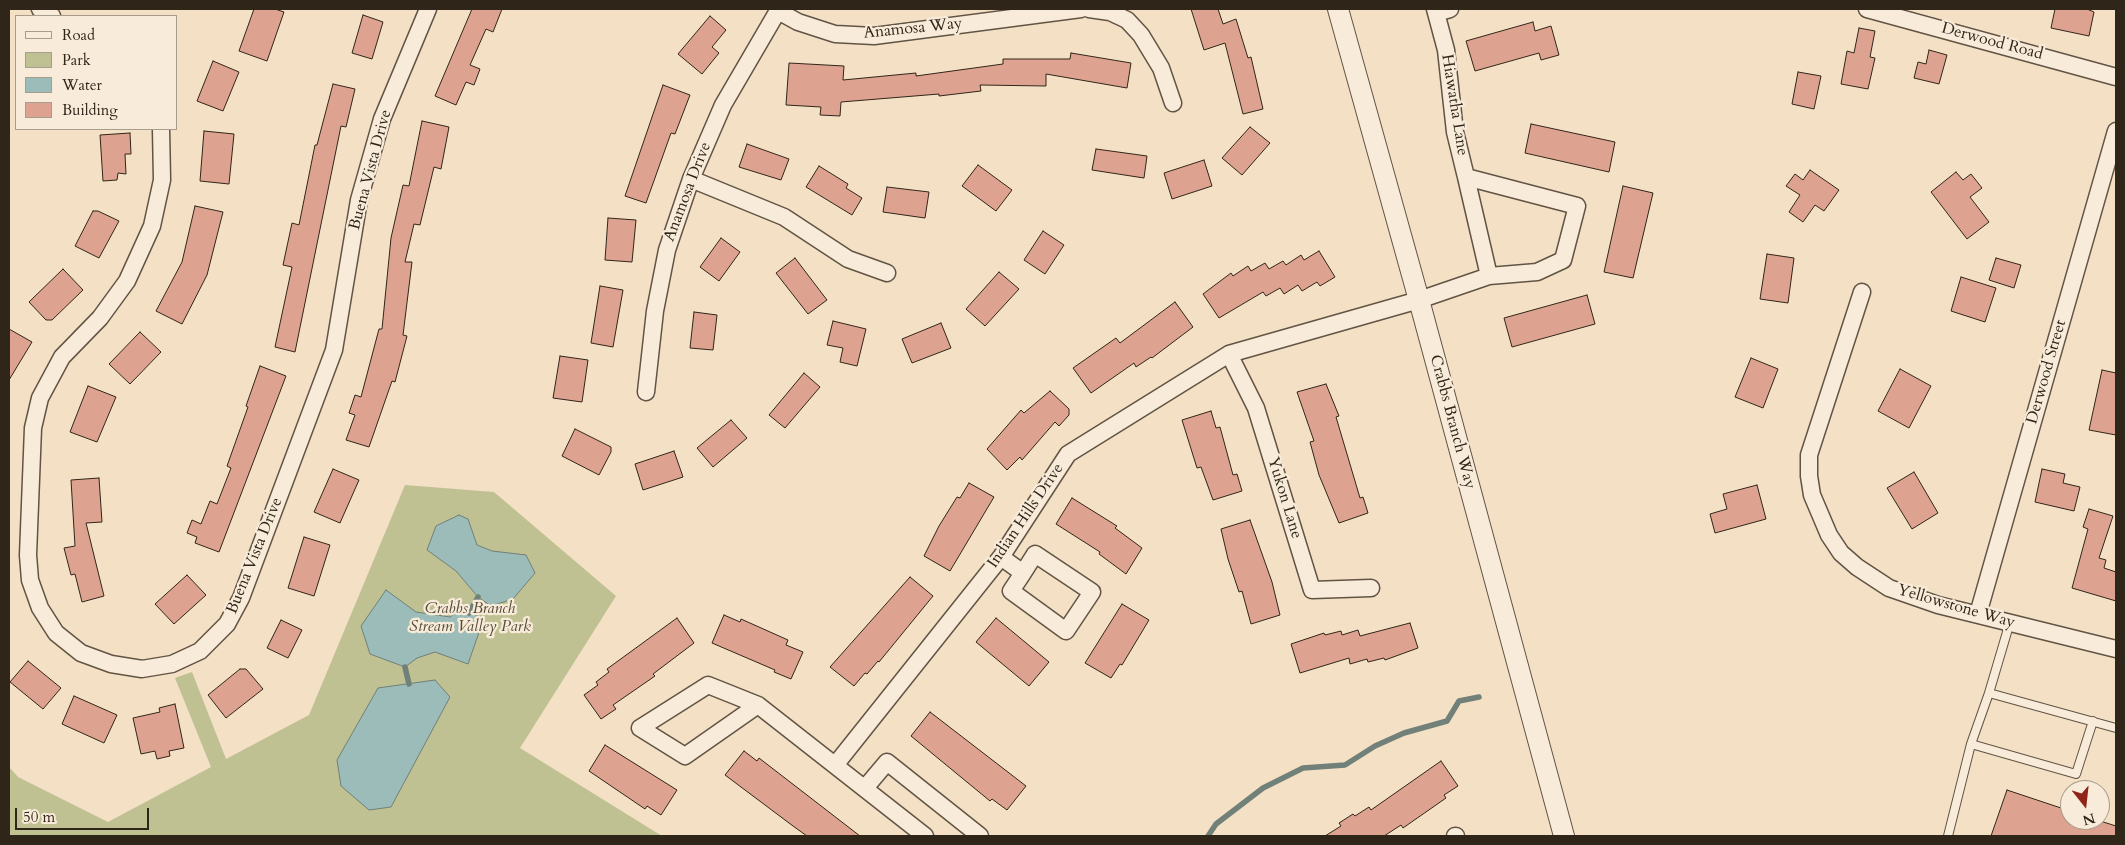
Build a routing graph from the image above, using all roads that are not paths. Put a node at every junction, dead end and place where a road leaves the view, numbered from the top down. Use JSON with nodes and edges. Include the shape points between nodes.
{"nodes":[{"id":1,"x":428,"y":9,"type":"edge"},
{"id":2,"x":1081,"y":9,"type":"edge"},
{"id":3,"x":1089,"y":9,"type":"edge"},
{"id":4,"x":1338,"y":9,"type":"edge"},
{"id":5,"x":1867,"y":9,"type":"edge"},
{"id":6,"x":779,"y":10,"type":"edge"},
{"id":7,"x":1440,"y":10,"type":"edge"},
{"id":8,"x":2116,"y":77,"type":"edge"},
{"id":9,"x":1173,"y":104,"type":"dead end"},
{"id":10,"x":161,"y":130,"type":"edge"},
{"id":11,"x":2116,"y":131,"type":"edge"},
{"id":12,"x":1466,"y":178,"type":"junction"},
{"id":13,"x":690,"y":179,"type":"junction"},
{"id":14,"x":887,"y":273,"type":"dead end"},
{"id":15,"x":1489,"y":276,"type":"junction"},
{"id":16,"x":1862,"y":292,"type":"dead end"},
{"id":17,"x":1419,"y":300,"type":"junction"},
{"id":18,"x":1229,"y":354,"type":"junction"},
{"id":19,"x":646,"y":392,"type":"dead end"},
{"id":20,"x":1001,"y":557,"type":"junction"},
{"id":21,"x":1023,"y":573,"type":"junction"},
{"id":22,"x":1371,"y":588,"type":"dead end"},
{"id":23,"x":1978,"y":614,"type":"junction"},
{"id":24,"x":2010,"y":622,"type":"junction"},
{"id":25,"x":2116,"y":649,"type":"edge"},
{"id":26,"x":1989,"y":693,"type":"junction"},
{"id":27,"x":758,"y":705,"type":"junction"},
{"id":28,"x":2093,"y":722,"type":"junction"},
{"id":29,"x":2116,"y":728,"type":"edge"},
{"id":30,"x":1971,"y":744,"type":"junction"},
{"id":31,"x":836,"y":764,"type":"junction"},
{"id":32,"x":865,"y":788,"type":"junction"},
{"id":33,"x":925,"y":836,"type":"edge"},
{"id":34,"x":980,"y":836,"type":"edge"},
{"id":35,"x":1564,"y":836,"type":"edge"},
{"id":36,"x":1948,"y":836,"type":"edge"}],
"edges":[{"from":1,"to":10,"type":"street","name":"Buena Vista Drive","via":[[382,119],[360,200],[334,350],[241,598],[227,624],[200,651],[172,664],[142,669],[111,664],[81,653],[56,633],[40,608],[30,580],[28,555],[33,428],[40,398],[62,357],[100,318],[126,281],[152,226],[162,180]]},
{"from":2,"to":6,"type":"street","name":"Anamosa Way","via":[[874,36],[835,34],[798,22]]},
{"from":3,"to":9,"type":"street","via":[[1110,12],[1127,20],[1141,35],[1161,68]]},
{"from":4,"to":17,"type":"street","name":"Crabbs Branch Way"},
{"from":5,"to":8,"type":"street","name":"Derwood Road"},
{"from":6,"to":13,"type":"street","name":"Anamosa Drive","via":[[723,105]]},
{"from":7,"to":12,"type":"street","name":"Hiawatha Lane","via":[[1454,132]]},
{"from":11,"to":23,"type":"street","name":"Derwood Street"},
{"from":12,"to":15,"type":"street"},
{"from":12,"to":15,"type":"street","name":"Hiawatha Lane","via":[[1577,206],[1563,260],[1537,272]]},
{"from":13,"to":14,"type":"street","via":[[784,218],[848,259]]},
{"from":13,"to":19,"type":"street","name":"Anamosa Drive","via":[[667,250],[655,311]]},
{"from":15,"to":17,"type":"street","name":"Hiawatha Lane"},
{"from":16,"to":23,"type":"street","name":"Yellowstone Way","via":[[1809,455],[1812,495],[1829,535],[1841,553],[1857,567],[1889,588],[1938,605]]},
{"from":17,"to":18,"type":"street","name":"Indian Hills Drive"},
{"from":17,"to":35,"type":"street","name":"Crabbs Branch Way"},
{"from":18,"to":20,"type":"street","name":"Indian Hills Drive","via":[[1068,454]]},
{"from":18,"to":22,"type":"street","name":"Yukon Lane","via":[[1256,408],[1312,590]]},
{"from":20,"to":21,"type":"street"},
{"from":20,"to":31,"type":"street","name":"Indian Hills Drive"},
{"from":21,"to":21,"type":"street","via":[[1010,591],[1066,630],[1092,592],[1035,554]]},
{"from":23,"to":24,"type":"street","name":"Yellowstone Way"},
{"from":24,"to":25,"type":"street","name":"Yellowstone Way"},
{"from":24,"to":26,"type":"lane"},
{"from":26,"to":28,"type":"lane"},
{"from":26,"to":30,"type":"lane"},
{"from":27,"to":27,"type":"street","via":[[685,756],[640,728],[708,685]]},
{"from":27,"to":31,"type":"street"},
{"from":28,"to":29,"type":"lane"},
{"from":28,"to":30,"type":"lane","via":[[2076,774]]},
{"from":30,"to":36,"type":"lane"},
{"from":31,"to":32,"type":"street"},
{"from":32,"to":33,"type":"street"},
{"from":32,"to":34,"type":"street","via":[[887,762]]}]}
